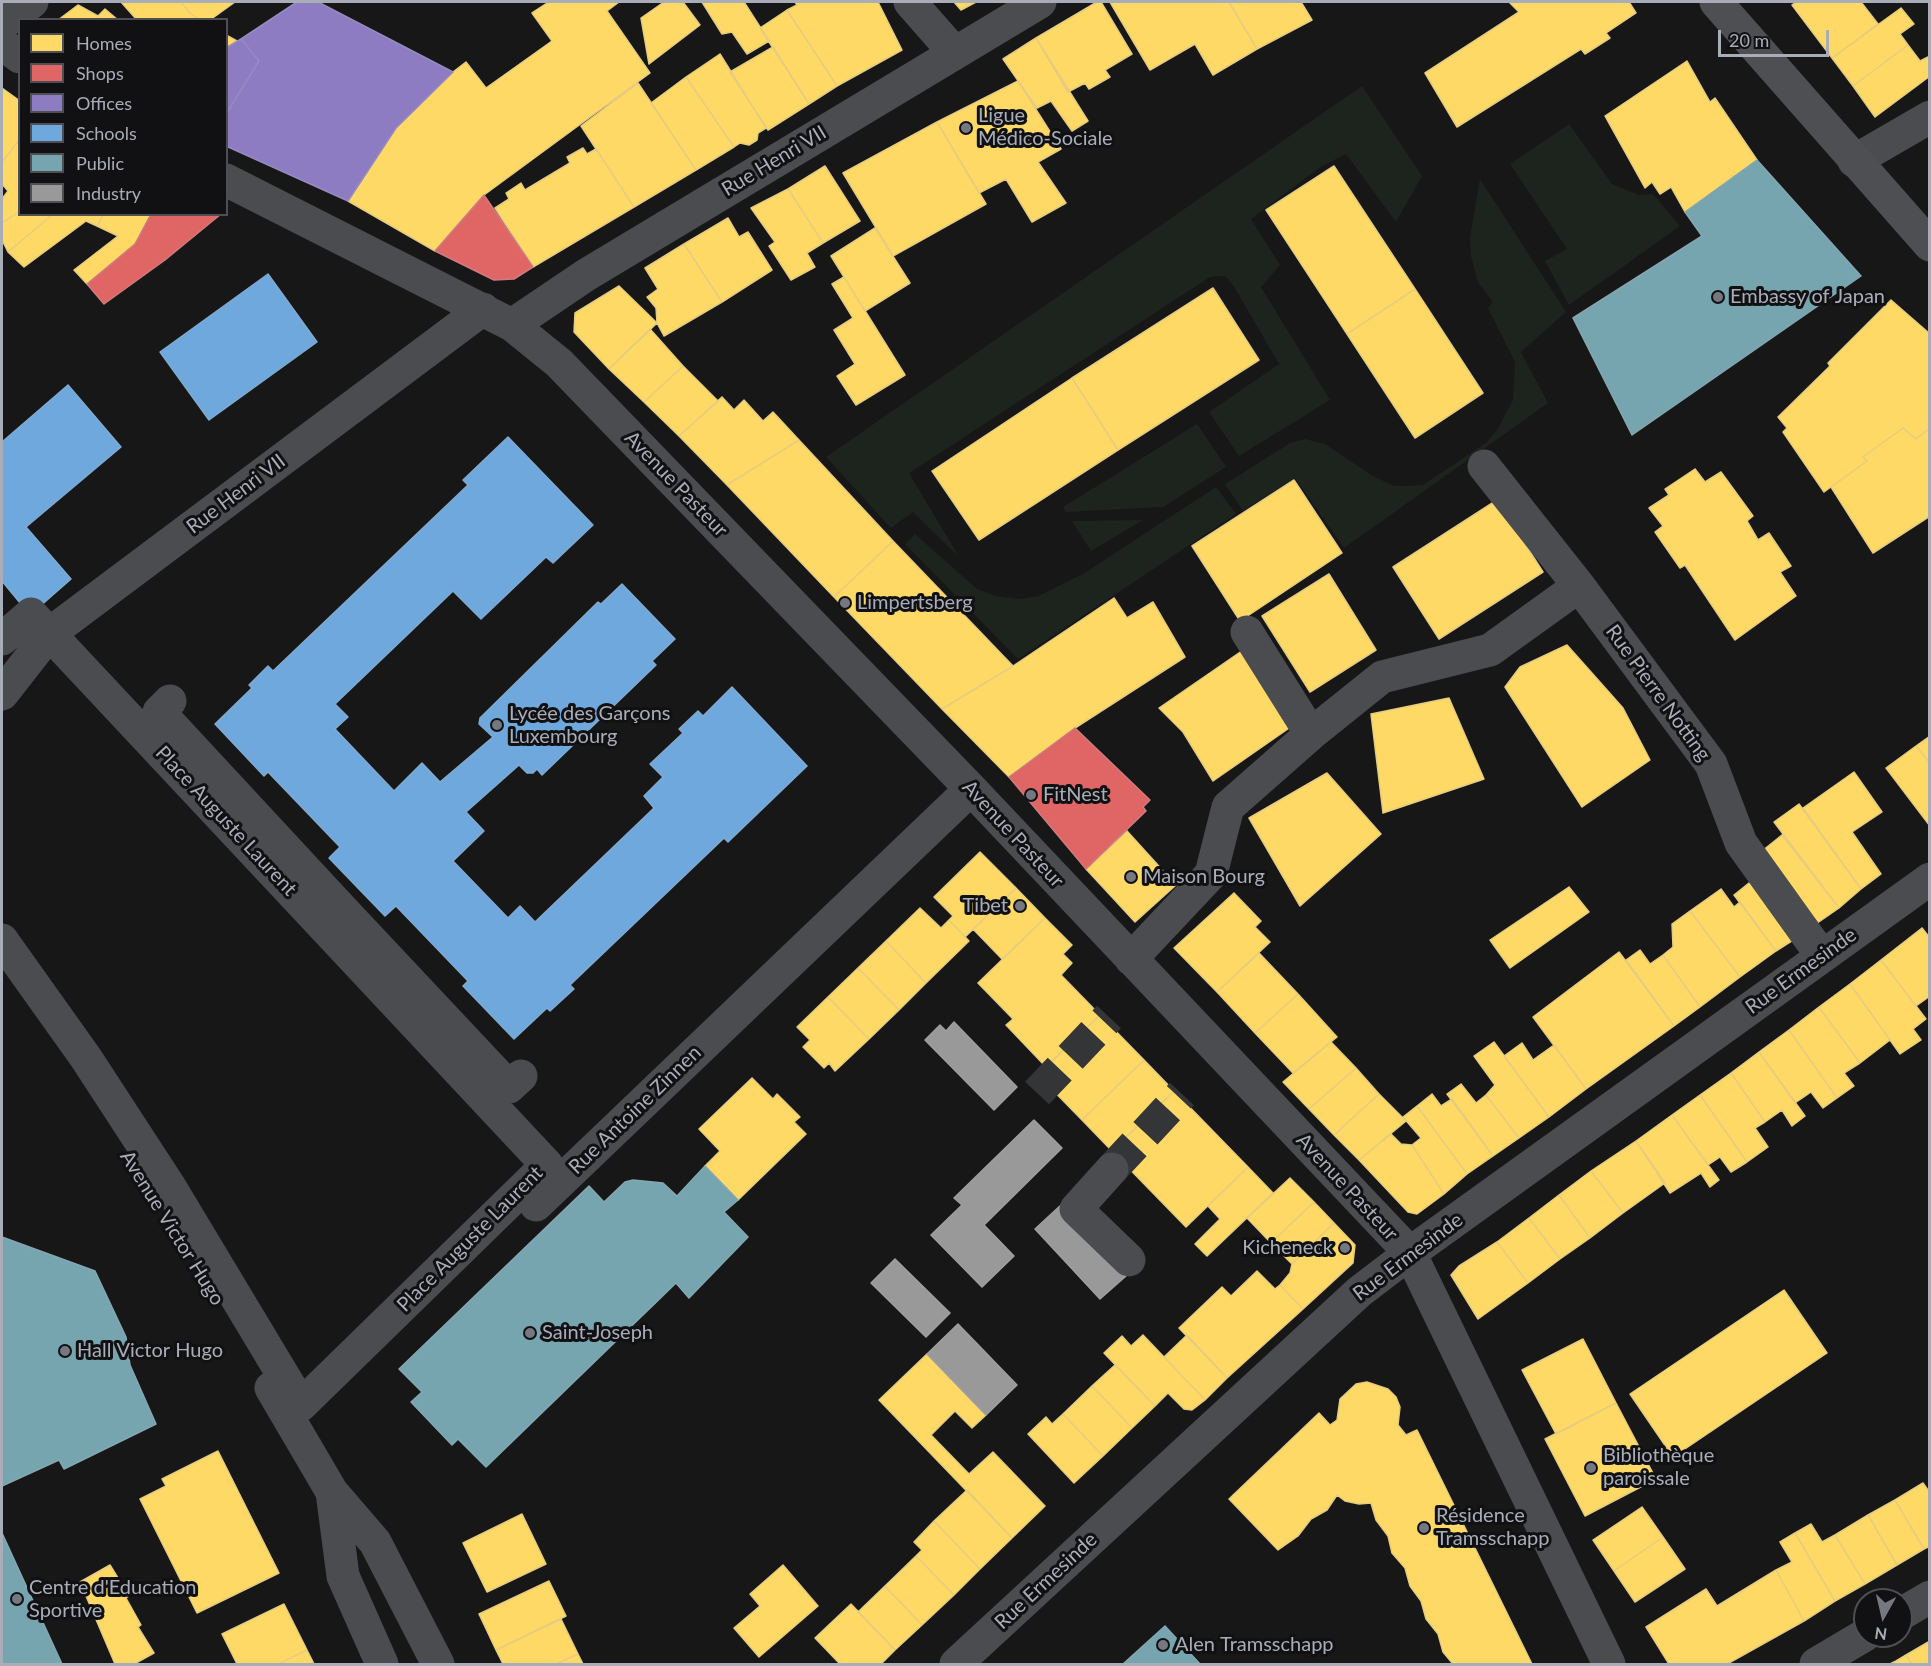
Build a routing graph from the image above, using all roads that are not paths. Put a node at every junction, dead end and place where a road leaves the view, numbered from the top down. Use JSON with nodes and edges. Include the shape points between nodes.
{"nodes":[{"id":1,"x":32,"y":2,"type":"edge"},
{"id":2,"x":910,"y":2,"type":"edge"},
{"id":3,"x":1040,"y":2,"type":"edge"},
{"id":4,"x":1716,"y":2,"type":"edge"},
{"id":5,"x":2,"y":24,"type":"edge"},
{"id":6,"x":2,"y":44,"type":"edge"},
{"id":7,"x":954,"y":52,"type":"junction"},
{"id":8,"x":18,"y":56,"type":"edge"},
{"id":9,"x":1929,"y":117,"type":"edge"},
{"id":10,"x":1854,"y":161,"type":"junction"},
{"id":11,"x":228,"y":181,"type":"edge"},
{"id":12,"x":1929,"y":245,"type":"edge"},
{"id":13,"x":483,"y":309,"type":"junction"},
{"id":14,"x":512,"y":325,"type":"junction"},
{"id":15,"x":1485,"y":466,"type":"dead end"},
{"id":16,"x":1579,"y":586,"type":"junction"},
{"id":17,"x":1247,"y":632,"type":"dead end"},
{"id":18,"x":49,"y":634,"type":"junction"},
{"id":19,"x":2,"y":639,"type":"edge"},
{"id":20,"x":2,"y":693,"type":"edge"},
{"id":21,"x":170,"y":701,"type":"dead end"},
{"id":22,"x":1311,"y":734,"type":"junction"},
{"id":23,"x":971,"y":789,"type":"junction"},
{"id":24,"x":1929,"y":879,"type":"edge"},
{"id":25,"x":2,"y":940,"type":"edge"},
{"id":26,"x":1822,"y":956,"type":"junction"},
{"id":27,"x":1131,"y":959,"type":"junction"},
{"id":28,"x":2,"y":971,"type":"edge"},
{"id":29,"x":521,"y":1076,"type":"dead end"},
{"id":30,"x":1112,"y":1169,"type":"tunnel mouth"},
{"id":31,"x":1410,"y":1253,"type":"junction"},
{"id":32,"x":1129,"y":1260,"type":"dead end"},
{"id":33,"x":298,"y":1431,"type":"junction"},
{"id":34,"x":332,"y":1492,"type":"junction"},
{"id":35,"x":1929,"y":1597,"type":"edge"},
{"id":36,"x":1913,"y":1607,"type":"edge"},
{"id":37,"x":1853,"y":1642,"type":"edge"},
{"id":38,"x":382,"y":1665,"type":"edge"},
{"id":39,"x":438,"y":1665,"type":"edge"},
{"id":40,"x":956,"y":1665,"type":"edge"},
{"id":41,"x":1609,"y":1665,"type":"edge"},
{"id":42,"x":1816,"y":1665,"type":"edge"}],
"edges":[{"from":1,"to":5,"type":"street"},
{"from":2,"to":7,"type":"street"},
{"from":3,"to":7,"type":"street","name":"Rue Henri VII"},
{"from":4,"to":10,"type":"main road"},
{"from":6,"to":8,"type":"street"},
{"from":7,"to":14,"type":"street","name":"Rue Henri VII","via":[[585,274]]},
{"from":9,"to":10,"type":"street"},
{"from":10,"to":12,"type":"main road"},
{"from":11,"to":13,"type":"street","name":"Avenue Pasteur"},
{"from":13,"to":14,"type":"street","name":"Avenue Pasteur"},
{"from":13,"to":18,"type":"street","name":"Rue Henri VII"},
{"from":14,"to":23,"type":"street","name":"Avenue Pasteur","via":[[559,363]]},
{"from":15,"to":16,"type":"street","name":"Rue Pierre Notting"},
{"from":16,"to":22,"type":"street","via":[[1490,650],[1382,677]]},
{"from":16,"to":26,"type":"street","name":"Rue Pierre Notting","via":[[1711,764],[1741,843]]},
{"from":17,"to":22,"type":"street"},
{"from":18,"to":19,"type":"street","name":"Place Auguste Laurent","via":[[31,614]]},
{"from":18,"to":20,"type":"street","name":"Rue Henri VII"},
{"from":18,"to":25,"type":"street","name":"Place Auguste Laurent","via":[[547,1166],[301,1405],[170,1187],[86,1058]]},
{"from":21,"to":29,"type":"street","via":[[159,711],[361,929],[509,1087]]},
{"from":22,"to":27,"type":"street","via":[[1228,807],[1211,874]]},
{"from":23,"to":27,"type":"street","name":"Avenue Pasteur"},
{"from":23,"to":33,"type":"street","name":"Rue Antoine Zinnen"},
{"from":24,"to":26,"type":"street","name":"Rue Ermesinde"},
{"from":26,"to":31,"type":"street","name":"Rue Ermesinde"},
{"from":27,"to":31,"type":"street","name":"Avenue Pasteur"},
{"from":28,"to":33,"type":"street","name":"Avenue Victor Hugo","via":[[110,1127]]},
{"from":30,"to":32,"type":"street","via":[[1076,1209]]},
{"from":31,"to":40,"type":"street","name":"Rue Ermesinde","via":[[1359,1292]]},
{"from":31,"to":41,"type":"street","name":"Avenue Pasteur"},
{"from":33,"to":34,"type":"street","name":"Avenue Victor Hugo"},
{"from":34,"to":38,"type":"street","name":"Avenue Victor Hugo","via":[[343,1576]]},
{"from":34,"to":39,"type":"street","name":"Avenue Victor Hugo","via":[[375,1542]]},
{"from":35,"to":36,"type":"street"},
{"from":37,"to":42,"type":"street"}]}
